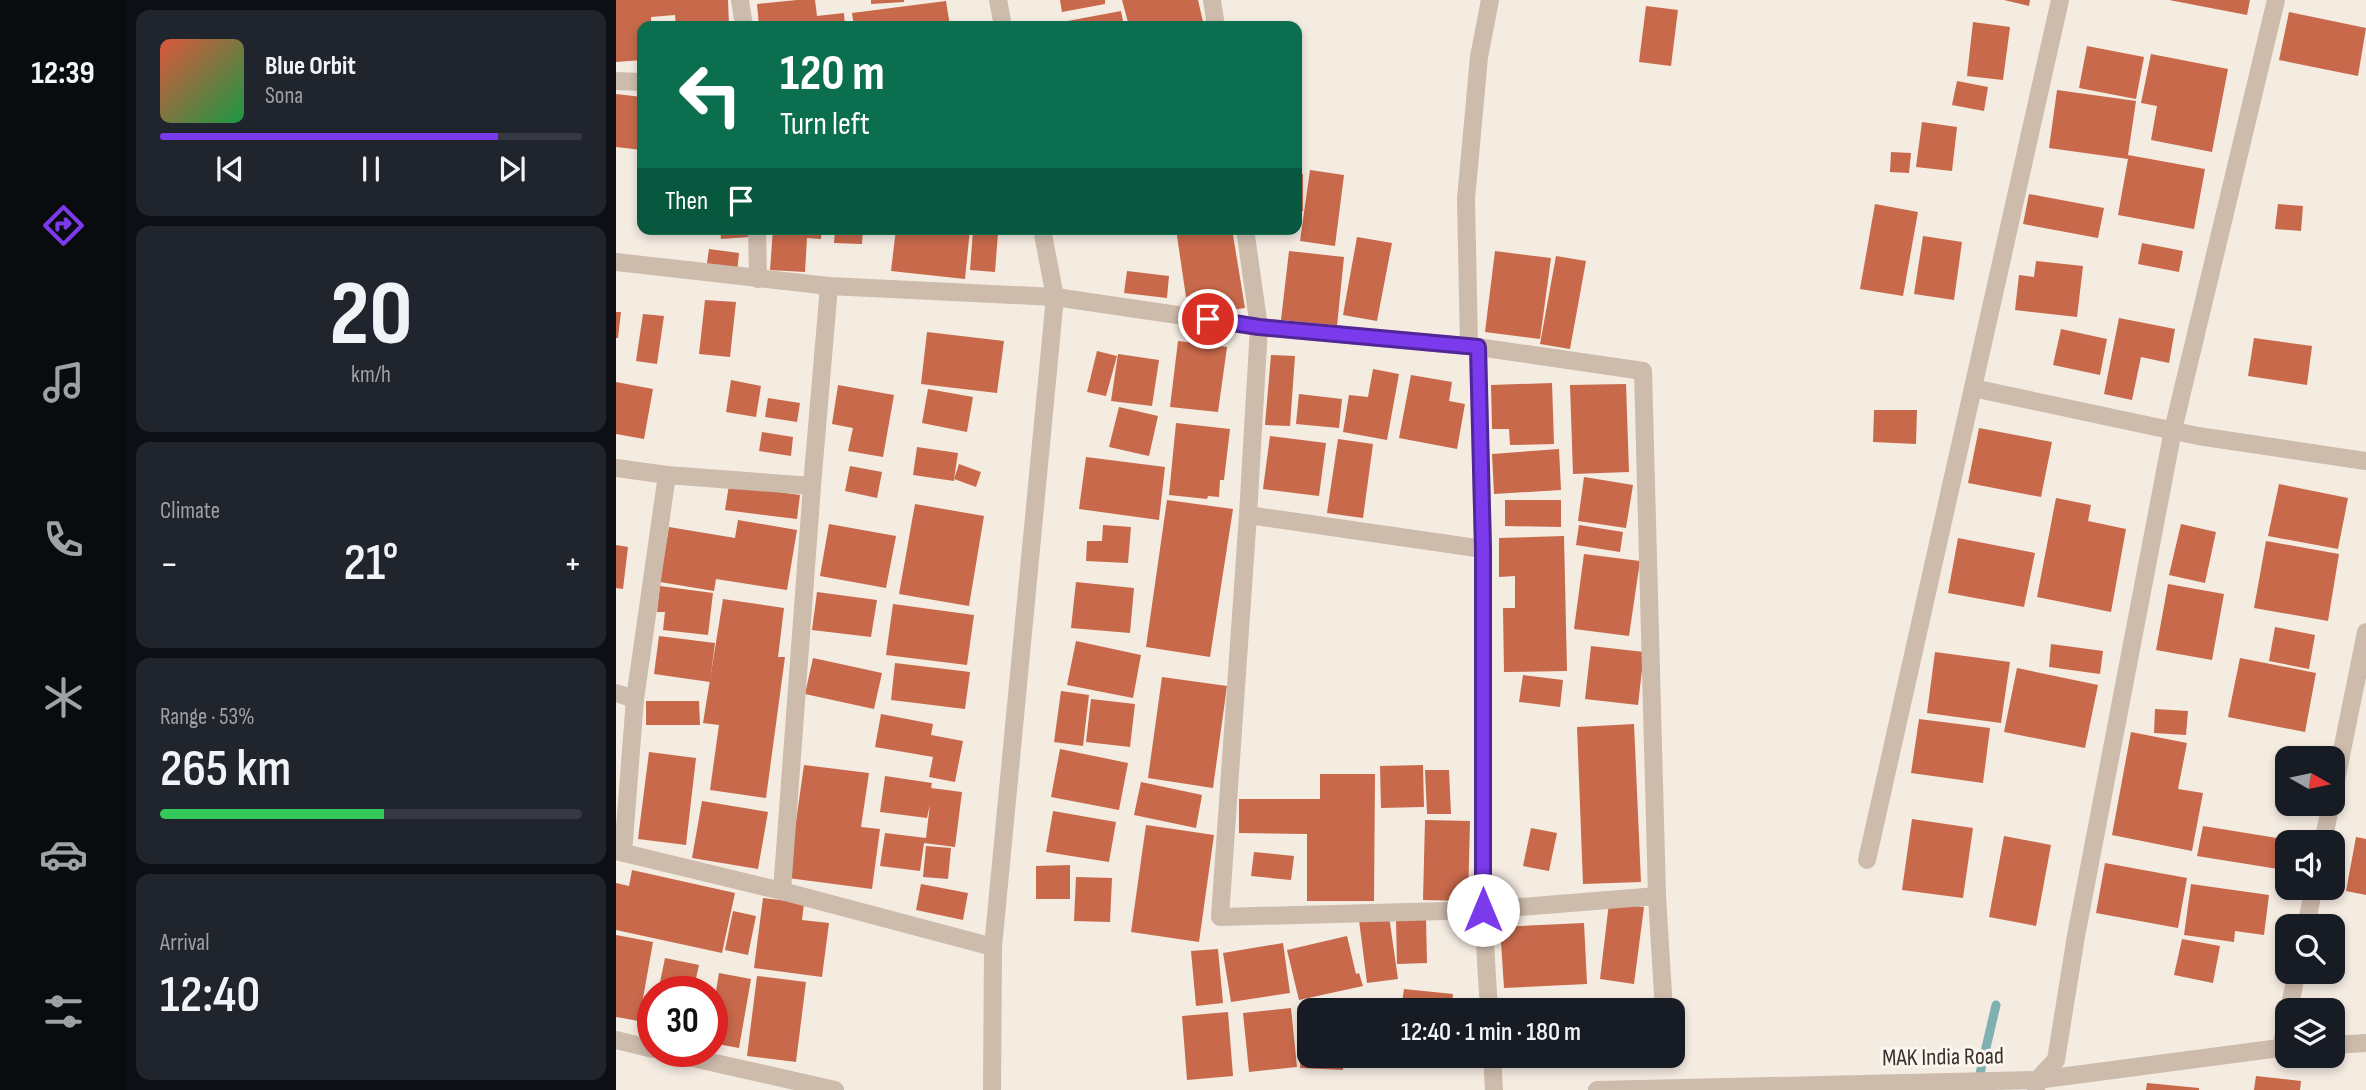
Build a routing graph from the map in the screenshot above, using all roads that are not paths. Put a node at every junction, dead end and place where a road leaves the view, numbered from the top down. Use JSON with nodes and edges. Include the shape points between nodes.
{"nodes":[{"id":1,"x":740,"y":0,"type":"edge"},
{"id":2,"x":998,"y":0,"type":"edge"},
{"id":3,"x":1212,"y":0,"type":"edge"},
{"id":4,"x":1490,"y":0,"type":"edge"},
{"id":5,"x":2060,"y":0,"type":"edge"},
{"id":6,"x":2276,"y":0,"type":"edge"},
{"id":7,"x":743,"y":21,"type":"edge"},
{"id":8,"x":1002,"y":21,"type":"edge"},
{"id":9,"x":1215,"y":21,"type":"edge"},
{"id":10,"x":616,"y":81,"type":"edge"},
{"id":11,"x":637,"y":82,"type":"edge"},
{"id":12,"x":757,"y":235,"type":"edge"},
{"id":13,"x":1043,"y":235,"type":"edge"},
{"id":14,"x":1246,"y":235,"type":"edge"},
{"id":15,"x":616,"y":262,"type":"edge"},
{"id":16,"x":758,"y":279,"type":"junction"},
{"id":17,"x":829,"y":286,"type":"junction"},
{"id":18,"x":1055,"y":297,"type":"junction"},
{"id":19,"x":1259,"y":327,"type":"junction"},
{"id":20,"x":1474,"y":347,"type":"junction"},
{"id":21,"x":1973,"y":388,"type":"junction"},
{"id":22,"x":2173,"y":430,"type":"junction"},
{"id":23,"x":2366,"y":461,"type":"edge"},
{"id":24,"x":616,"y":468,"type":"edge"},
{"id":25,"x":667,"y":475,"type":"junction"},
{"id":26,"x":811,"y":486,"type":"junction"},
{"id":27,"x":1248,"y":515,"type":"junction"},
{"id":28,"x":1483,"y":549,"type":"junction"},
{"id":29,"x":2366,"y":632,"type":"edge"},
{"id":30,"x":616,"y":693,"type":"edge"},
{"id":31,"x":635,"y":699,"type":"junction"},
{"id":32,"x":2343,"y":746,"type":"edge"},
{"id":33,"x":620,"y":852,"type":"edge"},
{"id":34,"x":1867,"y":860,"type":"dead end"},
{"id":35,"x":782,"y":891,"type":"junction"},
{"id":36,"x":1657,"y":896,"type":"junction"},
{"id":37,"x":1483,"y":910,"type":"junction"},
{"id":38,"x":993,"y":947,"type":"junction"},
{"id":39,"x":1488,"y":998,"type":"edge"},
{"id":40,"x":1663,"y":998,"type":"edge"},
{"id":41,"x":616,"y":1040,"type":"edge"},
{"id":42,"x":2366,"y":1043,"type":"edge"},
{"id":43,"x":2345,"y":1044,"type":"edge"},
{"id":44,"x":637,"y":1045,"type":"edge"},
{"id":45,"x":2275,"y":1049,"type":"edge"},
{"id":46,"x":723,"y":1067,"type":"edge"},
{"id":47,"x":1493,"y":1068,"type":"edge"},
{"id":48,"x":792,"y":1085,"type":"edge"},
{"id":49,"x":2037,"y":1085,"type":"edge"},
{"id":50,"x":835,"y":1090,"type":"edge"},
{"id":51,"x":992,"y":1090,"type":"edge"},
{"id":52,"x":1494,"y":1090,"type":"edge"},
{"id":53,"x":1597,"y":1090,"type":"edge"}],
"edges":[{"from":1,"to":7,"type":"street"},
{"from":2,"to":8,"type":"street"},
{"from":3,"to":9,"type":"street"},
{"from":4,"to":20,"type":"street","via":[[1479,57],[1465,199]]},
{"from":5,"to":21,"type":"street"},
{"from":6,"to":22,"type":"street"},
{"from":10,"to":11,"type":"street"},
{"from":12,"to":16,"type":"street"},
{"from":13,"to":18,"type":"street"},
{"from":14,"to":19,"type":"street"},
{"from":15,"to":16,"type":"street"},
{"from":16,"to":17,"type":"street"},
{"from":17,"to":18,"type":"street"},
{"from":17,"to":26,"type":"street"},
{"from":18,"to":19,"type":"street"},
{"from":18,"to":38,"type":"street"},
{"from":19,"to":20,"type":"street"},
{"from":19,"to":27,"type":"street"},
{"from":20,"to":28,"type":"street"},
{"from":20,"to":36,"type":"street","via":[[1643,372]]},
{"from":21,"to":22,"type":"street"},
{"from":21,"to":34,"type":"street"},
{"from":22,"to":23,"type":"street"},
{"from":22,"to":49,"type":"street","via":[[2056,1060]]},
{"from":24,"to":25,"type":"street"},
{"from":25,"to":26,"type":"street"},
{"from":25,"to":31,"type":"street"},
{"from":26,"to":35,"type":"street"},
{"from":27,"to":28,"type":"street"},
{"from":27,"to":37,"type":"street","via":[[1220,917]]},
{"from":28,"to":37,"type":"street"},
{"from":29,"to":32,"type":"street"},
{"from":30,"to":31,"type":"street"},
{"from":31,"to":33,"type":"street"},
{"from":33,"to":35,"type":"street"},
{"from":35,"to":38,"type":"street"},
{"from":36,"to":37,"type":"street"},
{"from":36,"to":40,"type":"street"},
{"from":37,"to":39,"type":"street"},
{"from":38,"to":51,"type":"street"},
{"from":41,"to":44,"type":"street"},
{"from":42,"to":43,"type":"street"},
{"from":45,"to":49,"type":"street","name":"MAK India Road"},
{"from":46,"to":48,"type":"street"},
{"from":47,"to":52,"type":"street"},
{"from":48,"to":50,"type":"street"},
{"from":49,"to":53,"type":"street","name":"MAK India Road","via":[[1994,1080]]}]}
